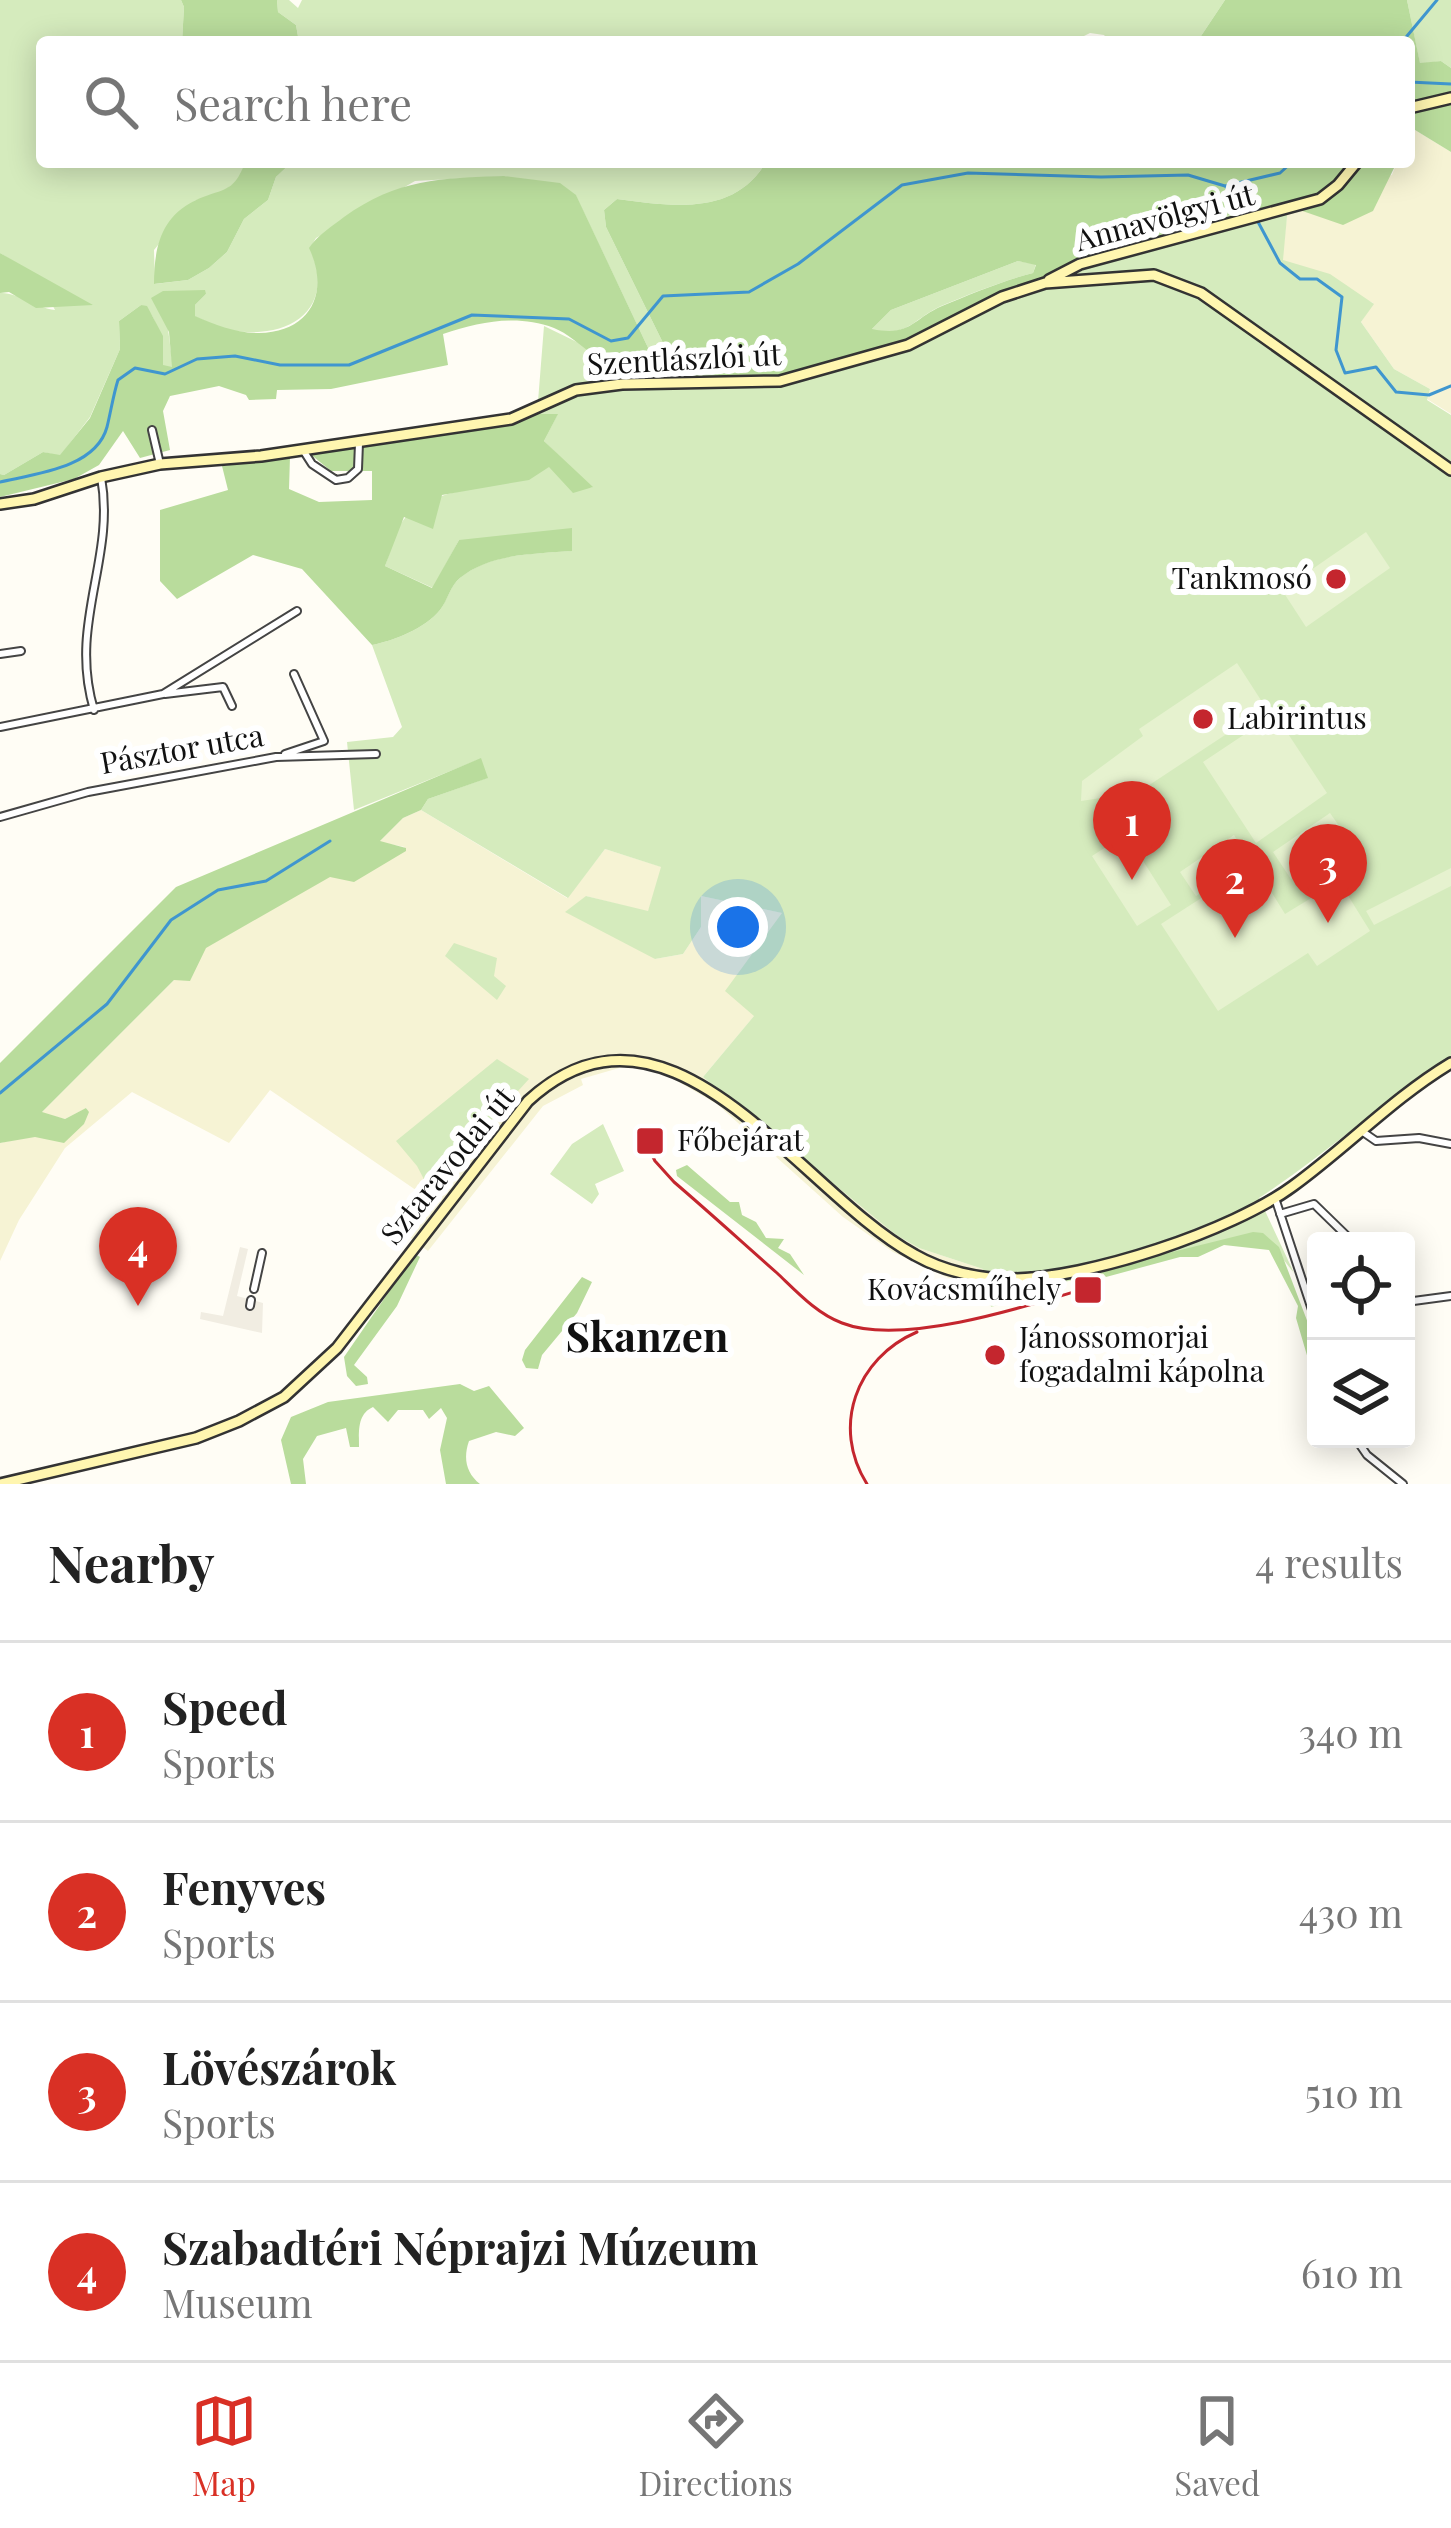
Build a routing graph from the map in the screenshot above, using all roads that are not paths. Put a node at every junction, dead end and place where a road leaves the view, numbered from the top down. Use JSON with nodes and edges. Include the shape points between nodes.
{"nodes":[{"id":1,"x":1451,"y":98,"type":"edge"},
{"id":2,"x":1415,"y":107,"type":"edge"},
{"id":3,"x":1352,"y":168,"type":"edge"},
{"id":4,"x":1045,"y":283,"type":"junction"},
{"id":5,"x":152,"y":430,"type":"dead end"},
{"id":6,"x":359,"y":439,"type":"junction"},
{"id":7,"x":302,"y":450,"type":"junction"},
{"id":8,"x":160,"y":464,"type":"junction"},
{"id":9,"x":1451,"y":470,"type":"edge"},
{"id":10,"x":101,"y":477,"type":"junction"},
{"id":11,"x":0,"y":504,"type":"edge"},
{"id":12,"x":297,"y":611,"type":"dead end"},
{"id":13,"x":21,"y":651,"type":"dead end"},
{"id":14,"x":0,"y":653,"type":"edge"},
{"id":15,"x":294,"y":674,"type":"dead end"},
{"id":16,"x":163,"y":694,"type":"junction"},
{"id":17,"x":232,"y":706,"type":"dead end"},
{"id":18,"x":94,"y":710,"type":"junction"},
{"id":19,"x":0,"y":727,"type":"edge"},
{"id":20,"x":376,"y":754,"type":"dead end"},
{"id":21,"x":276,"y":757,"type":"junction"},
{"id":22,"x":0,"y":817,"type":"edge"},
{"id":23,"x":1451,"y":1064,"type":"edge"},
{"id":24,"x":1360,"y":1129,"type":"junction"},
{"id":25,"x":1451,"y":1144,"type":"edge"},
{"id":26,"x":1275,"y":1198,"type":"junction"},
{"id":27,"x":1280,"y":1214,"type":"junction"},
{"id":28,"x":1343,"y":1232,"type":"edge"},
{"id":29,"x":262,"y":1252,"type":"dead end"},
{"id":30,"x":254,"y":1289,"type":"dead end"},
{"id":31,"x":1307,"y":1295,"type":"edge"},
{"id":32,"x":1451,"y":1296,"type":"edge"},
{"id":33,"x":1415,"y":1302,"type":"edge"},
{"id":34,"x":1362,"y":1448,"type":"edge"},
{"id":35,"x":0,"y":1484,"type":"edge"},
{"id":36,"x":1403,"y":1484,"type":"edge"}],
"edges":[{"from":1,"to":2,"type":"street"},
{"from":3,"to":4,"type":"street","name":"Annavölgyi út","via":[[1320,199],[1079,264]]},
{"from":4,"to":6,"type":"street","name":"Szentlászlói út","via":[[908,345],[802,377],[576,390],[511,419]]},
{"from":4,"to":9,"type":"street","name":"Szentlászlói út","via":[[1139,274],[1182,284]]},
{"from":5,"to":8,"type":"street"},
{"from":6,"to":7,"type":"street","name":"Szentlászlói út"},
{"from":6,"to":7,"type":"street","via":[[358,469],[348,478],[323,475]]},
{"from":7,"to":8,"type":"street","name":"Szentlászlói út"},
{"from":8,"to":10,"type":"street","name":"Szentlászlói út"},
{"from":10,"to":11,"type":"street","name":"Szentlászlói út"},
{"from":10,"to":18,"type":"street","via":[[102,531],[84,644]]},
{"from":12,"to":16,"type":"street"},
{"from":13,"to":14,"type":"street"},
{"from":15,"to":21,"type":"street","via":[[324,741]]},
{"from":16,"to":17,"type":"street","via":[[223,687]]},
{"from":16,"to":18,"type":"street"},
{"from":18,"to":19,"type":"street"},
{"from":20,"to":21,"type":"street","name":"Pásztor utca"},
{"from":21,"to":22,"type":"street","name":"Pásztor utca","via":[[88,791]]},
{"from":23,"to":24,"type":"street","name":"Sztaravodai út"},
{"from":24,"to":25,"type":"street","via":[[1376,1141]]},
{"from":24,"to":26,"type":"street","name":"Sztaravodai út"},
{"from":26,"to":27,"type":"street"},
{"from":26,"to":35,"type":"street","name":"Sztaravodai út","via":[[1199,1234],[1075,1270],[1011,1279],[965,1273],[896,1244],[688,1076],[645,1060],[590,1064],[528,1101],[337,1348],[284,1396],[196,1438]]},
{"from":27,"to":28,"type":"street","via":[[1314,1204]]},
{"from":27,"to":31,"type":"street"},
{"from":29,"to":30,"type":"street"},
{"from":32,"to":33,"type":"street"},
{"from":34,"to":36,"type":"street"}]}
